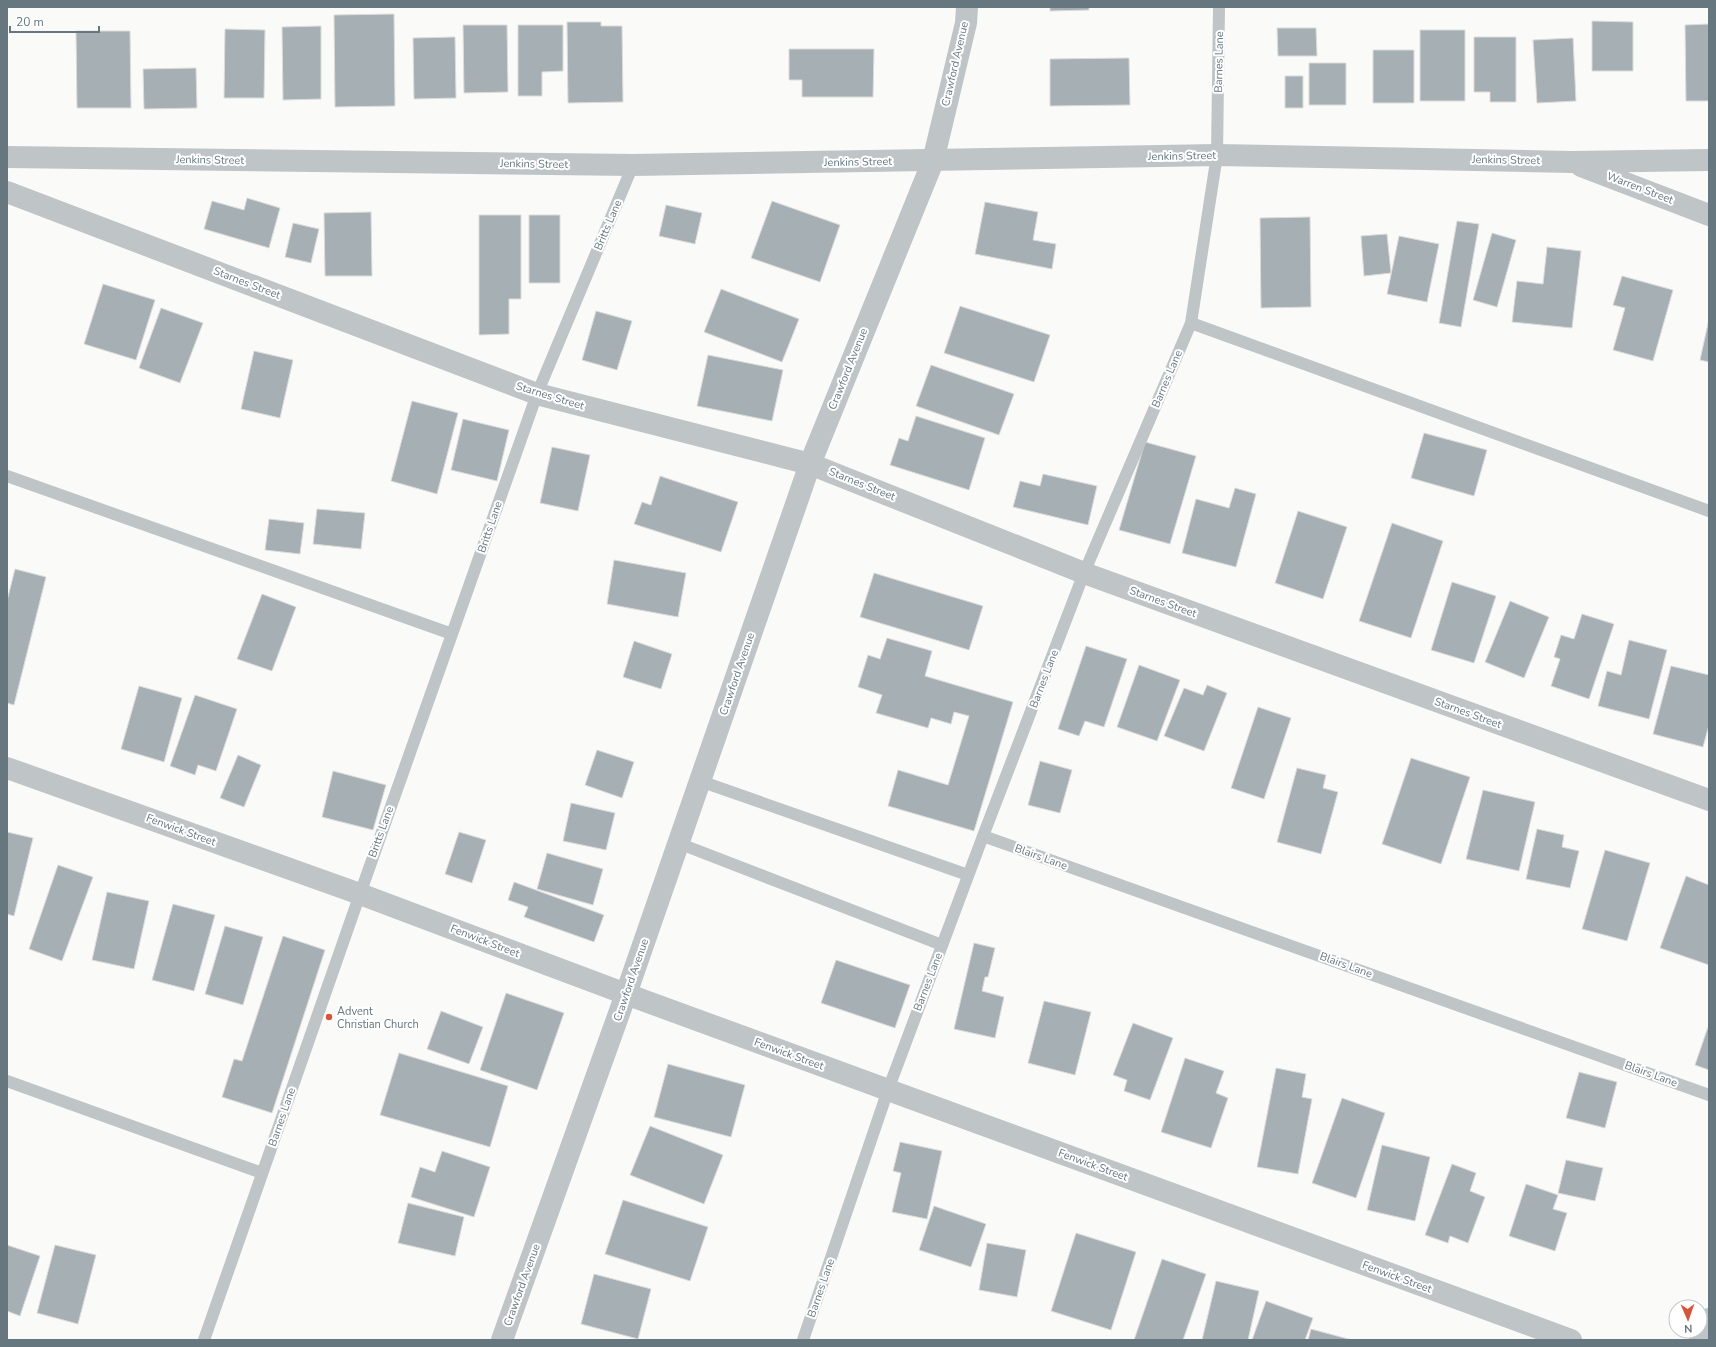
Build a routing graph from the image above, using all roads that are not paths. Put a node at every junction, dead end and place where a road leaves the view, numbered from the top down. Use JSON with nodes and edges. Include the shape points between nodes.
{"nodes":[{"id":1,"x":967,"y":7,"type":"edge"},
{"id":2,"x":1219,"y":7,"type":"edge"},
{"id":3,"x":1217,"y":155,"type":"junction"},
{"id":4,"x":7,"y":157,"type":"edge"},
{"id":5,"x":1709,"y":160,"type":"edge"},
{"id":6,"x":933,"y":161,"type":"junction"},
{"id":7,"x":1571,"y":162,"type":"junction"},
{"id":8,"x":633,"y":165,"type":"junction"},
{"id":9,"x":7,"y":192,"type":"edge"},
{"id":10,"x":1709,"y":215,"type":"edge"},
{"id":11,"x":1191,"y":323,"type":"junction"},
{"id":12,"x":537,"y":394,"type":"junction"},
{"id":13,"x":810,"y":464,"type":"junction"},
{"id":14,"x":7,"y":476,"type":"edge"},
{"id":15,"x":1709,"y":511,"type":"edge"},
{"id":16,"x":1084,"y":573,"type":"junction"},
{"id":17,"x":452,"y":634,"type":"junction"},
{"id":18,"x":7,"y":768,"type":"edge"},
{"id":19,"x":700,"y":781,"type":"junction"},
{"id":20,"x":1709,"y":800,"type":"edge"},
{"id":21,"x":983,"y":836,"type":"junction"},
{"id":22,"x":678,"y":843,"type":"junction"},
{"id":23,"x":968,"y":875,"type":"junction"},
{"id":24,"x":360,"y":894,"type":"junction"},
{"id":25,"x":942,"y":945,"type":"junction"},
{"id":26,"x":626,"y":994,"type":"junction"},
{"id":27,"x":7,"y":1081,"type":"edge"},
{"id":28,"x":888,"y":1090,"type":"junction"},
{"id":29,"x":1709,"y":1095,"type":"edge"},
{"id":30,"x":262,"y":1173,"type":"junction"},
{"id":31,"x":1709,"y":1319,"type":"edge"},
{"id":32,"x":204,"y":1340,"type":"edge"},
{"id":33,"x":502,"y":1340,"type":"edge"},
{"id":34,"x":803,"y":1340,"type":"edge"},
{"id":35,"x":1571,"y":1340,"type":"edge"},
{"id":36,"x":1700,"y":1340,"type":"edge"}],
"edges":[{"from":1,"to":6,"type":"street","name":"Crawford Avenue","via":[[966,23]]},
{"from":2,"to":3,"type":"lane","name":"Barnes Lane"},
{"from":3,"to":6,"type":"street","name":"Jenkins Street"},
{"from":3,"to":7,"type":"street","name":"Jenkins Street"},
{"from":3,"to":11,"type":"lane","name":"Barnes Lane"},
{"from":4,"to":8,"type":"street","name":"Jenkins Street"},
{"from":5,"to":7,"type":"street","name":"Jenkins Street"},
{"from":6,"to":8,"type":"street","name":"Jenkins Street"},
{"from":6,"to":13,"type":"street","name":"Crawford Avenue"},
{"from":7,"to":10,"type":"street","name":"Warren Street"},
{"from":8,"to":12,"type":"lane","name":"Britts Lane"},
{"from":9,"to":12,"type":"street","name":"Starnes Street"},
{"from":11,"to":15,"type":"lane"},
{"from":11,"to":16,"type":"lane","name":"Barnes Lane"},
{"from":12,"to":13,"type":"street","name":"Starnes Street"},
{"from":12,"to":17,"type":"lane","name":"Britts Lane"},
{"from":13,"to":16,"type":"street","name":"Starnes Street"},
{"from":13,"to":19,"type":"street","name":"Crawford Avenue"},
{"from":14,"to":17,"type":"lane"},
{"from":16,"to":20,"type":"street","name":"Starnes Street"},
{"from":16,"to":21,"type":"lane","name":"Barnes Lane"},
{"from":17,"to":24,"type":"lane","name":"Britts Lane"},
{"from":18,"to":24,"type":"street","name":"Fenwick Street"},
{"from":19,"to":22,"type":"street","name":"Crawford Avenue"},
{"from":19,"to":23,"type":"lane"},
{"from":21,"to":23,"type":"lane","name":"Barnes Lane"},
{"from":21,"to":29,"type":"lane","name":"Blairs Lane"},
{"from":22,"to":25,"type":"lane"},
{"from":22,"to":26,"type":"street","name":"Crawford Avenue"},
{"from":23,"to":25,"type":"lane","name":"Barnes Lane"},
{"from":24,"to":26,"type":"street","name":"Fenwick Street"},
{"from":24,"to":30,"type":"lane","name":"Barnes Lane"},
{"from":25,"to":28,"type":"lane","name":"Barnes Lane"},
{"from":26,"to":28,"type":"street","name":"Fenwick Street"},
{"from":26,"to":33,"type":"street","name":"Crawford Avenue"},
{"from":27,"to":30,"type":"lane"},
{"from":28,"to":34,"type":"lane","name":"Barnes Lane"},
{"from":28,"to":35,"type":"street","name":"Fenwick Street"},
{"from":30,"to":32,"type":"lane","name":"Barnes Lane"},
{"from":31,"to":36,"type":"street"}]}
